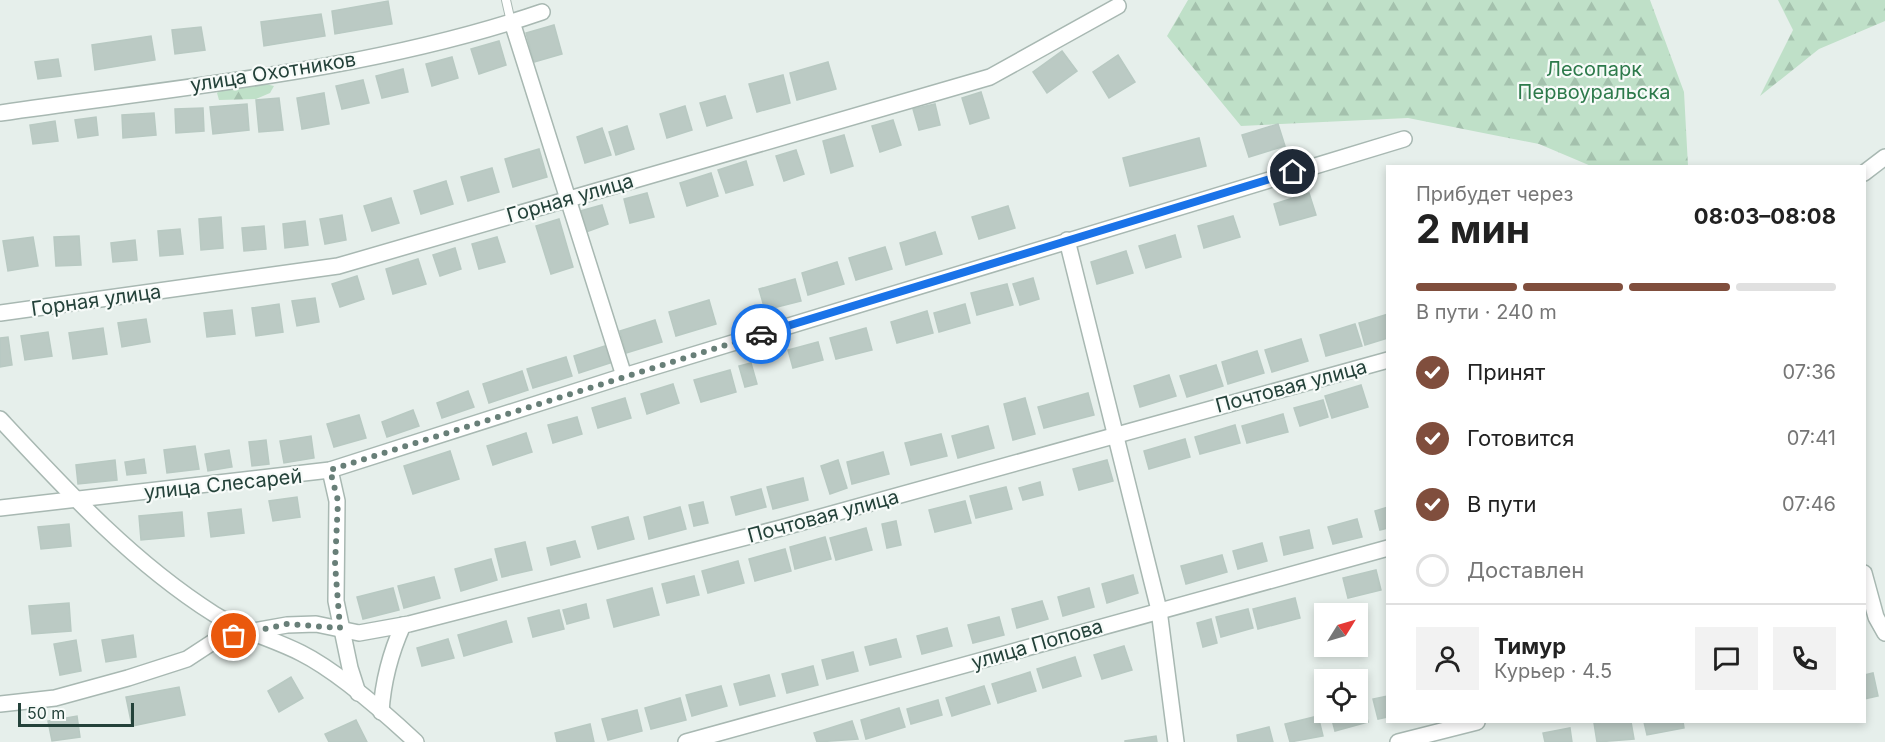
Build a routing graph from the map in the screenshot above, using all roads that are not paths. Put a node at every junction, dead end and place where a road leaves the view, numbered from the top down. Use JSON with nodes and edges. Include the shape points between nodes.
{"nodes":[{"id":1,"x":506,"y":0,"type":"edge"},
{"id":2,"x":1118,"y":6,"type":"dead end"},
{"id":3,"x":542,"y":12,"type":"dead end"},
{"id":4,"x":512,"y":22,"type":"junction"},
{"id":5,"x":0,"y":113,"type":"edge"},
{"id":6,"x":1404,"y":139,"type":"dead end"},
{"id":7,"x":1885,"y":157,"type":"edge"},
{"id":8,"x":1866,"y":171,"type":"edge"},
{"id":9,"x":567,"y":199,"type":"junction"},
{"id":10,"x":1067,"y":240,"type":"junction"},
{"id":11,"x":0,"y":313,"type":"edge"},
{"id":12,"x":1386,"y":361,"type":"edge"},
{"id":13,"x":624,"y":376,"type":"junction"},
{"id":14,"x":0,"y":419,"type":"edge"},
{"id":15,"x":1117,"y":434,"type":"junction"},
{"id":16,"x":330,"y":470,"type":"junction"},
{"id":17,"x":75,"y":500,"type":"junction"},
{"id":18,"x":0,"y":508,"type":"edge"},
{"id":19,"x":1386,"y":549,"type":"edge"},
{"id":20,"x":1866,"y":588,"type":"edge"},
{"id":21,"x":1159,"y":610,"type":"junction"},
{"id":22,"x":1870,"y":619,"type":"edge"},
{"id":23,"x":403,"y":625,"type":"junction"},
{"id":24,"x":340,"y":628,"type":"junction"},
{"id":25,"x":253,"y":631,"type":"junction"},
{"id":26,"x":1885,"y":633,"type":"edge"},
{"id":27,"x":358,"y":693,"type":"junction"},
{"id":28,"x":0,"y":704,"type":"edge"},
{"id":29,"x":381,"y":712,"type":"junction"},
{"id":30,"x":1473,"y":723,"type":"edge"},
{"id":31,"x":416,"y":742,"type":"edge"},
{"id":32,"x":686,"y":742,"type":"edge"},
{"id":33,"x":1176,"y":742,"type":"edge"},
{"id":34,"x":1398,"y":742,"type":"edge"}],
"edges":[{"from":1,"to":4,"type":"lane"},
{"from":2,"to":9,"type":"street","name":"Горная улица","via":[[990,77]]},
{"from":3,"to":4,"type":"street","name":"улица Охотников"},
{"from":4,"to":5,"type":"street","name":"улица Охотников","via":[[436,42],[295,70]]},
{"from":4,"to":9,"type":"street"},
{"from":6,"to":10,"type":"street","name":"улица Слесарей"},
{"from":7,"to":8,"type":"street"},
{"from":9,"to":11,"type":"street","name":"Горная улица","via":[[338,266]]},
{"from":9,"to":13,"type":"street"},
{"from":10,"to":13,"type":"street","name":"улица Слесарей"},
{"from":10,"to":15,"type":"street"},
{"from":12,"to":15,"type":"street","name":"Почтовая улица"},
{"from":13,"to":16,"type":"street","name":"улица Слесарей"},
{"from":14,"to":17,"type":"street"},
{"from":15,"to":21,"type":"street"},
{"from":15,"to":23,"type":"street","name":"Почтовая улица","via":[[792,525]]},
{"from":16,"to":17,"type":"street","name":"улица Слесарей"},
{"from":16,"to":24,"type":"street","via":[[338,501],[335,573]]},
{"from":17,"to":18,"type":"street","name":"улица Слесарей"},
{"from":17,"to":25,"type":"street","via":[[129,550],[188,596],[216,616]]},
{"from":19,"to":21,"type":"street","name":"улица Попова"},
{"from":20,"to":22,"type":"street"},
{"from":21,"to":32,"type":"street","name":"улица Попова"},
{"from":21,"to":33,"type":"street"},
{"from":22,"to":26,"type":"street"},
{"from":23,"to":24,"type":"street","name":"Почтовая улица","via":[[359,633]]},
{"from":23,"to":29,"type":"street","via":[[390,652]]},
{"from":24,"to":25,"type":"street","name":"Почтовая улица","via":[[287,624]]},
{"from":24,"to":27,"type":"street"},
{"from":25,"to":27,"type":"street","via":[[304,654]]},
{"from":25,"to":28,"type":"street","name":"Почтовая улица","via":[[216,640],[187,659],[128,678],[55,698]]},
{"from":27,"to":29,"type":"street"},
{"from":29,"to":31,"type":"street"},
{"from":30,"to":34,"type":"street"}]}
